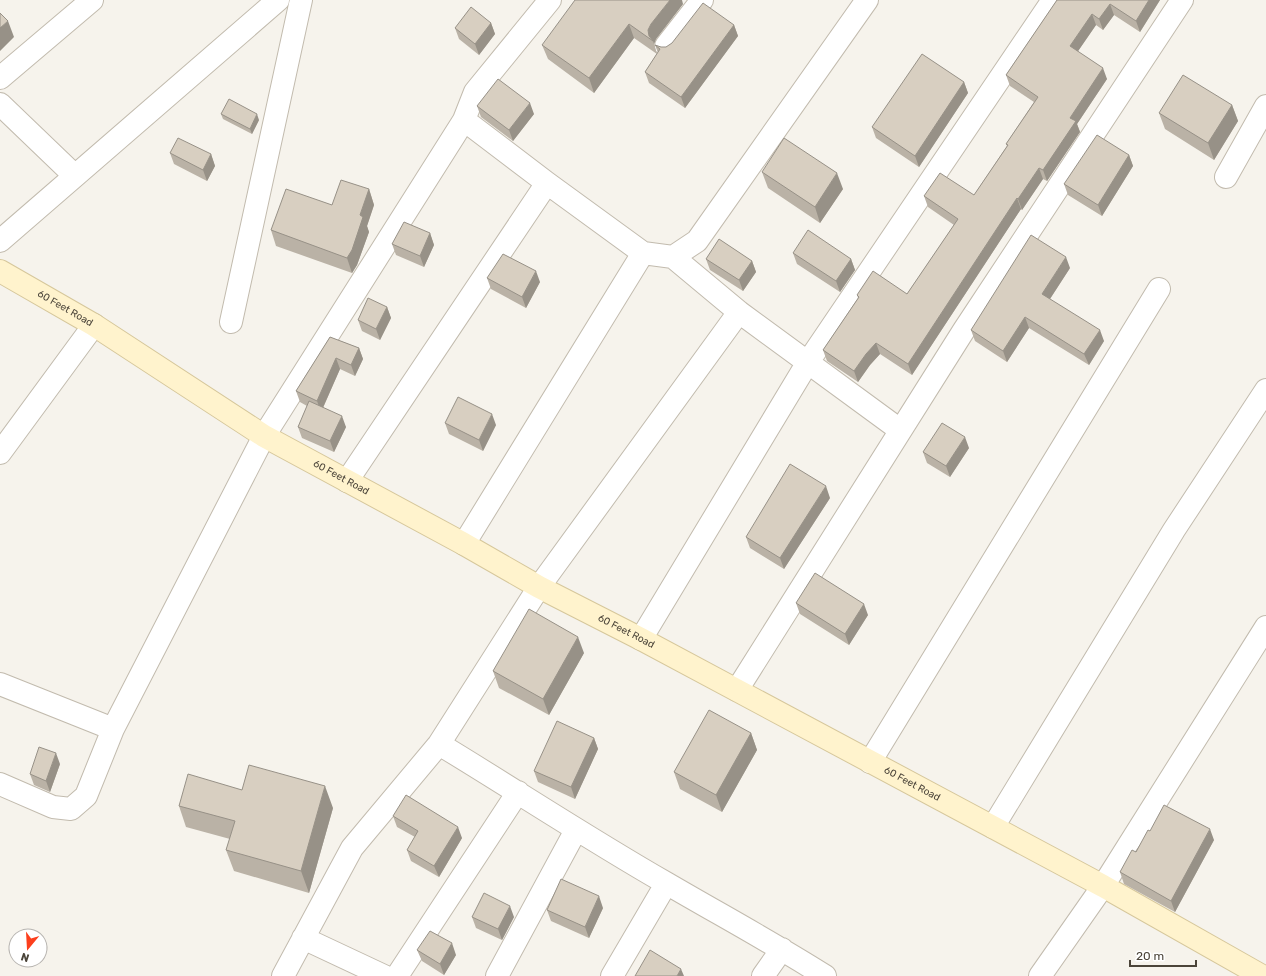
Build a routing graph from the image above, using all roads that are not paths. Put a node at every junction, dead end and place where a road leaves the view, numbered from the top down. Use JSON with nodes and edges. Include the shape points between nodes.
{"nodes":[{"id":1,"x":92,"y":0,"type":"edge"},
{"id":2,"x":278,"y":0,"type":"edge"},
{"id":3,"x":301,"y":0,"type":"edge"},
{"id":4,"x":550,"y":0,"type":"edge"},
{"id":5,"x":702,"y":0,"type":"edge"},
{"id":6,"x":867,"y":0,"type":"edge"},
{"id":7,"x":1053,"y":0,"type":"edge"},
{"id":8,"x":1182,"y":0,"type":"edge"},
{"id":9,"x":666,"y":46,"type":"edge"},
{"id":10,"x":0,"y":78,"type":"edge"},
{"id":11,"x":0,"y":104,"type":"edge"},
{"id":12,"x":1266,"y":106,"type":"edge"},
{"id":13,"x":464,"y":120,"type":"junction"},
{"id":14,"x":75,"y":176,"type":"junction"},
{"id":15,"x":1226,"y":177,"type":"dead end"},
{"id":16,"x":547,"y":183,"type":"junction"},
{"id":17,"x":0,"y":241,"type":"edge"},
{"id":18,"x":644,"y":253,"type":"junction"},
{"id":19,"x":672,"y":257,"type":"junction"},
{"id":20,"x":0,"y":271,"type":"edge"},
{"id":21,"x":1159,"y":289,"type":"dead end"},
{"id":22,"x":739,"y":312,"type":"junction"},
{"id":23,"x":231,"y":322,"type":"dead end"},
{"id":24,"x":94,"y":325,"type":"junction"},
{"id":25,"x":808,"y":362,"type":"junction"},
{"id":26,"x":1266,"y":390,"type":"edge"},
{"id":27,"x":900,"y":430,"type":"junction"},
{"id":28,"x":264,"y":436,"type":"junction"},
{"id":29,"x":0,"y":453,"type":"edge"},
{"id":30,"x":347,"y":481,"type":"junction"},
{"id":31,"x":464,"y":544,"type":"junction"},
{"id":32,"x":539,"y":587,"type":"junction"},
{"id":33,"x":1266,"y":627,"type":"edge"},
{"id":34,"x":640,"y":639,"type":"junction"},
{"id":35,"x":0,"y":684,"type":"edge"},
{"id":36,"x":736,"y":690,"type":"junction"},
{"id":37,"x":114,"y":729,"type":"junction"},
{"id":38,"x":439,"y":744,"type":"junction"},
{"id":39,"x":870,"y":762,"type":"junction"},
{"id":40,"x":0,"y":784,"type":"edge"},
{"id":41,"x":518,"y":792,"type":"junction"},
{"id":42,"x":992,"y":827,"type":"junction"},
{"id":43,"x":576,"y":830,"type":"junction"},
{"id":44,"x":666,"y":884,"type":"junction"},
{"id":45,"x":1103,"y":886,"type":"junction"},
{"id":46,"x":303,"y":938,"type":"junction"},
{"id":47,"x":782,"y":949,"type":"junction"},
{"id":48,"x":283,"y":976,"type":"edge"},
{"id":49,"x":384,"y":976,"type":"edge"},
{"id":50,"x":397,"y":976,"type":"edge"},
{"id":51,"x":497,"y":976,"type":"edge"},
{"id":52,"x":612,"y":976,"type":"edge"},
{"id":53,"x":763,"y":976,"type":"edge"},
{"id":54,"x":825,"y":976,"type":"edge"},
{"id":55,"x":1040,"y":976,"type":"edge"},
{"id":56,"x":1262,"y":976,"type":"edge"}],
"edges":[{"from":1,"to":10,"type":"street"},
{"from":2,"to":14,"type":"street"},
{"from":3,"to":23,"type":"street"},
{"from":4,"to":13,"type":"street","via":[[475,92]]},
{"from":5,"to":9,"type":"street"},
{"from":6,"to":19,"type":"street","via":[[697,241]]},
{"from":7,"to":25,"type":"street"},
{"from":8,"to":27,"type":"street"},
{"from":11,"to":14,"type":"street"},
{"from":12,"to":15,"type":"street"},
{"from":13,"to":16,"type":"street"},
{"from":13,"to":28,"type":"street"},
{"from":14,"to":17,"type":"street"},
{"from":16,"to":18,"type":"street"},
{"from":16,"to":30,"type":"street"},
{"from":18,"to":19,"type":"street"},
{"from":18,"to":31,"type":"street"},
{"from":19,"to":22,"type":"street"},
{"from":20,"to":24,"type":"street","name":"60 Feet Road"},
{"from":21,"to":39,"type":"street"},
{"from":22,"to":25,"type":"street"},
{"from":22,"to":32,"type":"street"},
{"from":24,"to":28,"type":"street","name":"60 Feet Road"},
{"from":24,"to":29,"type":"street"},
{"from":25,"to":27,"type":"street"},
{"from":25,"to":34,"type":"street"},
{"from":26,"to":42,"type":"street","via":[[1170,537]]},
{"from":27,"to":36,"type":"street"},
{"from":28,"to":30,"type":"street","name":"60 Feet Road"},
{"from":28,"to":37,"type":"street"},
{"from":30,"to":31,"type":"street","name":"60 Feet Road"},
{"from":31,"to":32,"type":"street","name":"60 Feet Road"},
{"from":32,"to":34,"type":"street","name":"60 Feet Road"},
{"from":32,"to":38,"type":"street"},
{"from":33,"to":45,"type":"street"},
{"from":34,"to":36,"type":"street","name":"60 Feet Road"},
{"from":35,"to":37,"type":"street"},
{"from":36,"to":39,"type":"street","name":"60 Feet Road"},
{"from":37,"to":40,"type":"street","via":[[86,796],[71,809],[53,806]]},
{"from":38,"to":41,"type":"street"},
{"from":38,"to":46,"type":"street","via":[[352,848]]},
{"from":39,"to":42,"type":"street","name":"60 Feet Road"},
{"from":41,"to":43,"type":"street"},
{"from":41,"to":50,"type":"street"},
{"from":42,"to":45,"type":"street","name":"60 Feet Road"},
{"from":43,"to":44,"type":"street"},
{"from":43,"to":51,"type":"street"},
{"from":44,"to":47,"type":"street"},
{"from":44,"to":52,"type":"street"},
{"from":45,"to":55,"type":"street"},
{"from":45,"to":56,"type":"street","name":"60 Feet Road"},
{"from":46,"to":48,"type":"street"},
{"from":46,"to":49,"type":"street"},
{"from":47,"to":53,"type":"street"},
{"from":47,"to":54,"type":"street"}]}
